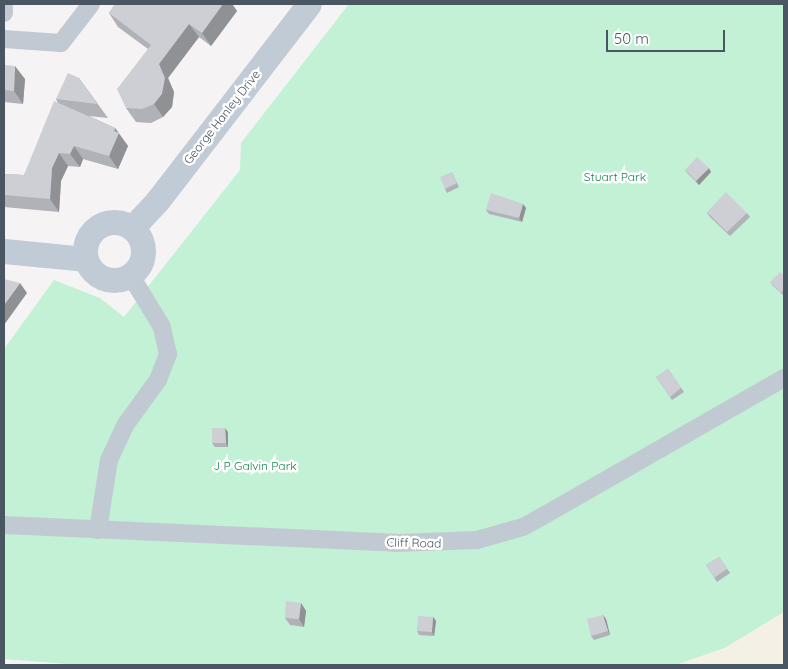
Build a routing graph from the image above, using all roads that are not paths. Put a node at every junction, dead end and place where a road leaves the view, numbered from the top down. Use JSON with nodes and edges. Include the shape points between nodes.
{"nodes":[{"id":1,"x":4,"y":4,"type":"edge"},
{"id":2,"x":91,"y":4,"type":"edge"},
{"id":3,"x":309,"y":4,"type":"edge"},
{"id":4,"x":4,"y":13,"type":"edge"},
{"id":5,"x":4,"y":39,"type":"edge"},
{"id":6,"x":132,"y":228,"type":"junction"},
{"id":7,"x":4,"y":251,"type":"edge"},
{"id":8,"x":85,"y":259,"type":"junction"},
{"id":9,"x":131,"y":276,"type":"junction"},
{"id":10,"x":784,"y":378,"type":"edge"},
{"id":11,"x":4,"y":525,"type":"edge"},
{"id":12,"x":98,"y":530,"type":"junction"}],
"edges":[{"from":1,"to":4,"type":"street"},
{"from":2,"to":5,"type":"street","via":[[61,42]]},
{"from":3,"to":6,"type":"main road","name":"George Hanley Drive","via":[[158,200]]},
{"from":6,"to":8,"type":"main road","via":[[115,222],[98,227],[86,241]]},
{"from":6,"to":9,"type":"main road","via":[[138,235],[143,252]]},
{"from":7,"to":8,"type":"main road"},
{"from":8,"to":9,"type":"main road","via":[[95,274],[104,279],[122,280]]},
{"from":9,"to":12,"type":"street","via":[[162,327],[168,354],[158,380],[126,424],[109,460]]},
{"from":10,"to":12,"type":"street","name":"Cliff Road","via":[[523,527],[477,540],[396,543]]},
{"from":11,"to":12,"type":"street","name":"Cliff Road"}]}
